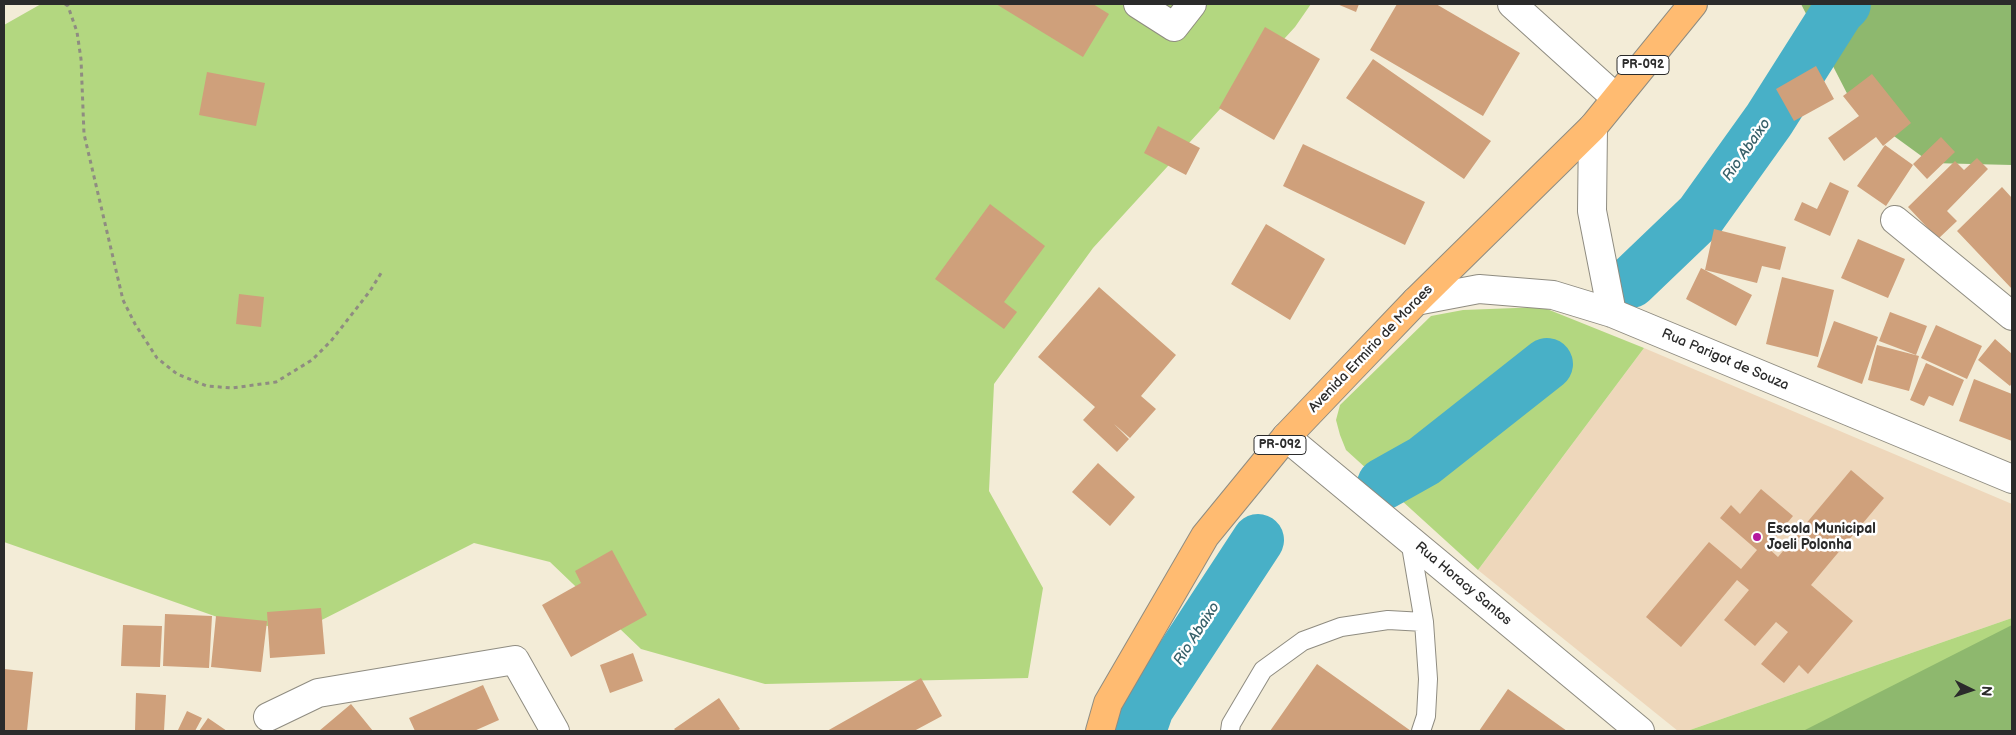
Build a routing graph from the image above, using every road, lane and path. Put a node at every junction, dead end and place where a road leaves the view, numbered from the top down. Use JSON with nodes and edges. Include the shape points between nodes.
{"nodes":[{"id":1,"x":65,"y":4,"type":"edge"},
{"id":2,"x":1138,"y":4,"type":"edge"},
{"id":3,"x":1192,"y":4,"type":"edge"},
{"id":4,"x":1512,"y":4,"type":"edge"},
{"id":5,"x":1693,"y":4,"type":"edge"},
{"id":6,"x":1616,"y":98,"type":"junction"},
{"id":7,"x":1593,"y":127,"type":"junction"},
{"id":8,"x":1895,"y":220,"type":"dead end"},
{"id":9,"x":384,"y":270,"type":"dead end"},
{"id":10,"x":1416,"y":301,"type":"junction"},
{"id":11,"x":1612,"y":313,"type":"junction"},
{"id":12,"x":2012,"y":316,"type":"edge"},
{"id":13,"x":1286,"y":437,"type":"junction"},
{"id":14,"x":2012,"y":479,"type":"edge"},
{"id":15,"x":1410,"y":540,"type":"junction"},
{"id":16,"x":1424,"y":622,"type":"junction"},
{"id":17,"x":268,"y":717,"type":"dead end"},
{"id":18,"x":555,"y":731,"type":"edge"},
{"id":19,"x":1100,"y":731,"type":"edge"},
{"id":20,"x":1230,"y":731,"type":"edge"},
{"id":21,"x":1421,"y":731,"type":"edge"},
{"id":22,"x":1640,"y":731,"type":"edge"}],
"edges":[{"from":1,"to":9,"type":"path","via":[[77,32],[84,134],[120,291],[156,358],[177,374],[207,386],[232,388],[276,382],[312,360],[331,341]]},
{"from":2,"to":3,"type":"street","via":[[1174,27]]},
{"from":4,"to":6,"type":"street"},
{"from":5,"to":6,"type":"main road","name":"Avenida Ermirio de Moraes","number":"PR-092"},
{"from":6,"to":7,"type":"main road","name":"Avenida Ermirio de Moraes","number":"PR-092"},
{"from":7,"to":10,"type":"main road","name":"Avenida Ermirio de Moraes","number":"PR-092"},
{"from":7,"to":11,"type":"street","via":[[1592,211]]},
{"from":8,"to":12,"type":"street"},
{"from":10,"to":11,"type":"street","name":"Rua Parigot de Souza","via":[[1479,289],[1553,295]]},
{"from":10,"to":13,"type":"main road","name":"Avenida Ermirio de Moraes","number":"PR-092"},
{"from":11,"to":14,"type":"street","name":"Rua Parigot de Souza"},
{"from":13,"to":15,"type":"street","name":"Rua Horacy Santos"},
{"from":13,"to":19,"type":"main road","name":"Avenida Ermirio de Moraes","number":"PR-092","via":[[1205,536],[1108,703]]},
{"from":15,"to":16,"type":"lane"},
{"from":15,"to":22,"type":"street","name":"Rua Horacy Santos"},
{"from":16,"to":20,"type":"lane","via":[[1388,620],[1341,627],[1303,640],[1263,670]]},
{"from":16,"to":21,"type":"lane","via":[[1428,679],[1426,716]]},
{"from":17,"to":18,"type":"street","via":[[318,693],[515,660]]}]}
